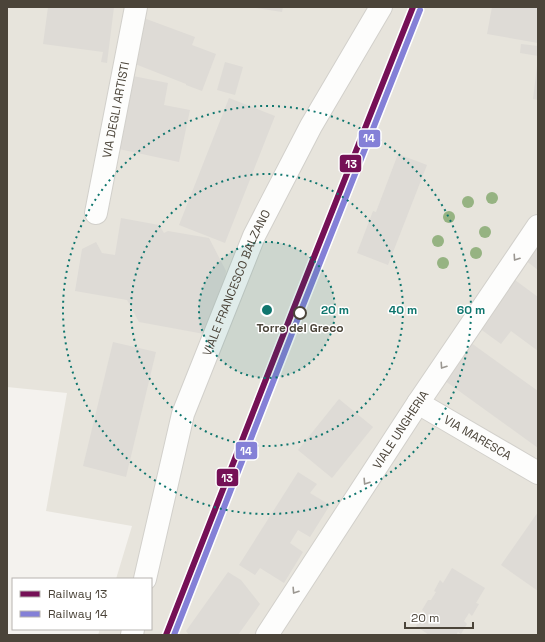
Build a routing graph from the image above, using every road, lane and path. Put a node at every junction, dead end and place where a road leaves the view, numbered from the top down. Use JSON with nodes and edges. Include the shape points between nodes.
{"nodes":[{"id":1,"x":136,"y":7,"type":"edge"},
{"id":2,"x":381,"y":7,"type":"edge"},
{"id":3,"x":96,"y":213,"type":"dead end"},
{"id":4,"x":538,"y":226,"type":"edge"},
{"id":5,"x":418,"y":403,"type":"junction"},
{"id":6,"x":538,"y":473,"type":"edge"},
{"id":7,"x":145,"y":578,"type":"edge"},
{"id":8,"x":267,"y":635,"type":"edge"}],
"edges":[{"from":1,"to":3,"type":"street","name":"VIA DEGLI ARTISTI"},
{"from":2,"to":7,"type":"street","name":"VIALE FRANCESCO BALZANO","via":[[311,126],[254,236],[183,414]]},
{"from":4,"to":5,"type":"street","name":"VIALE UNGHERIA","one_way":true},
{"from":5,"to":6,"type":"street","name":"VIA MARESCA"},
{"from":5,"to":8,"type":"street","name":"VIALE UNGHERIA","one_way":true}]}
